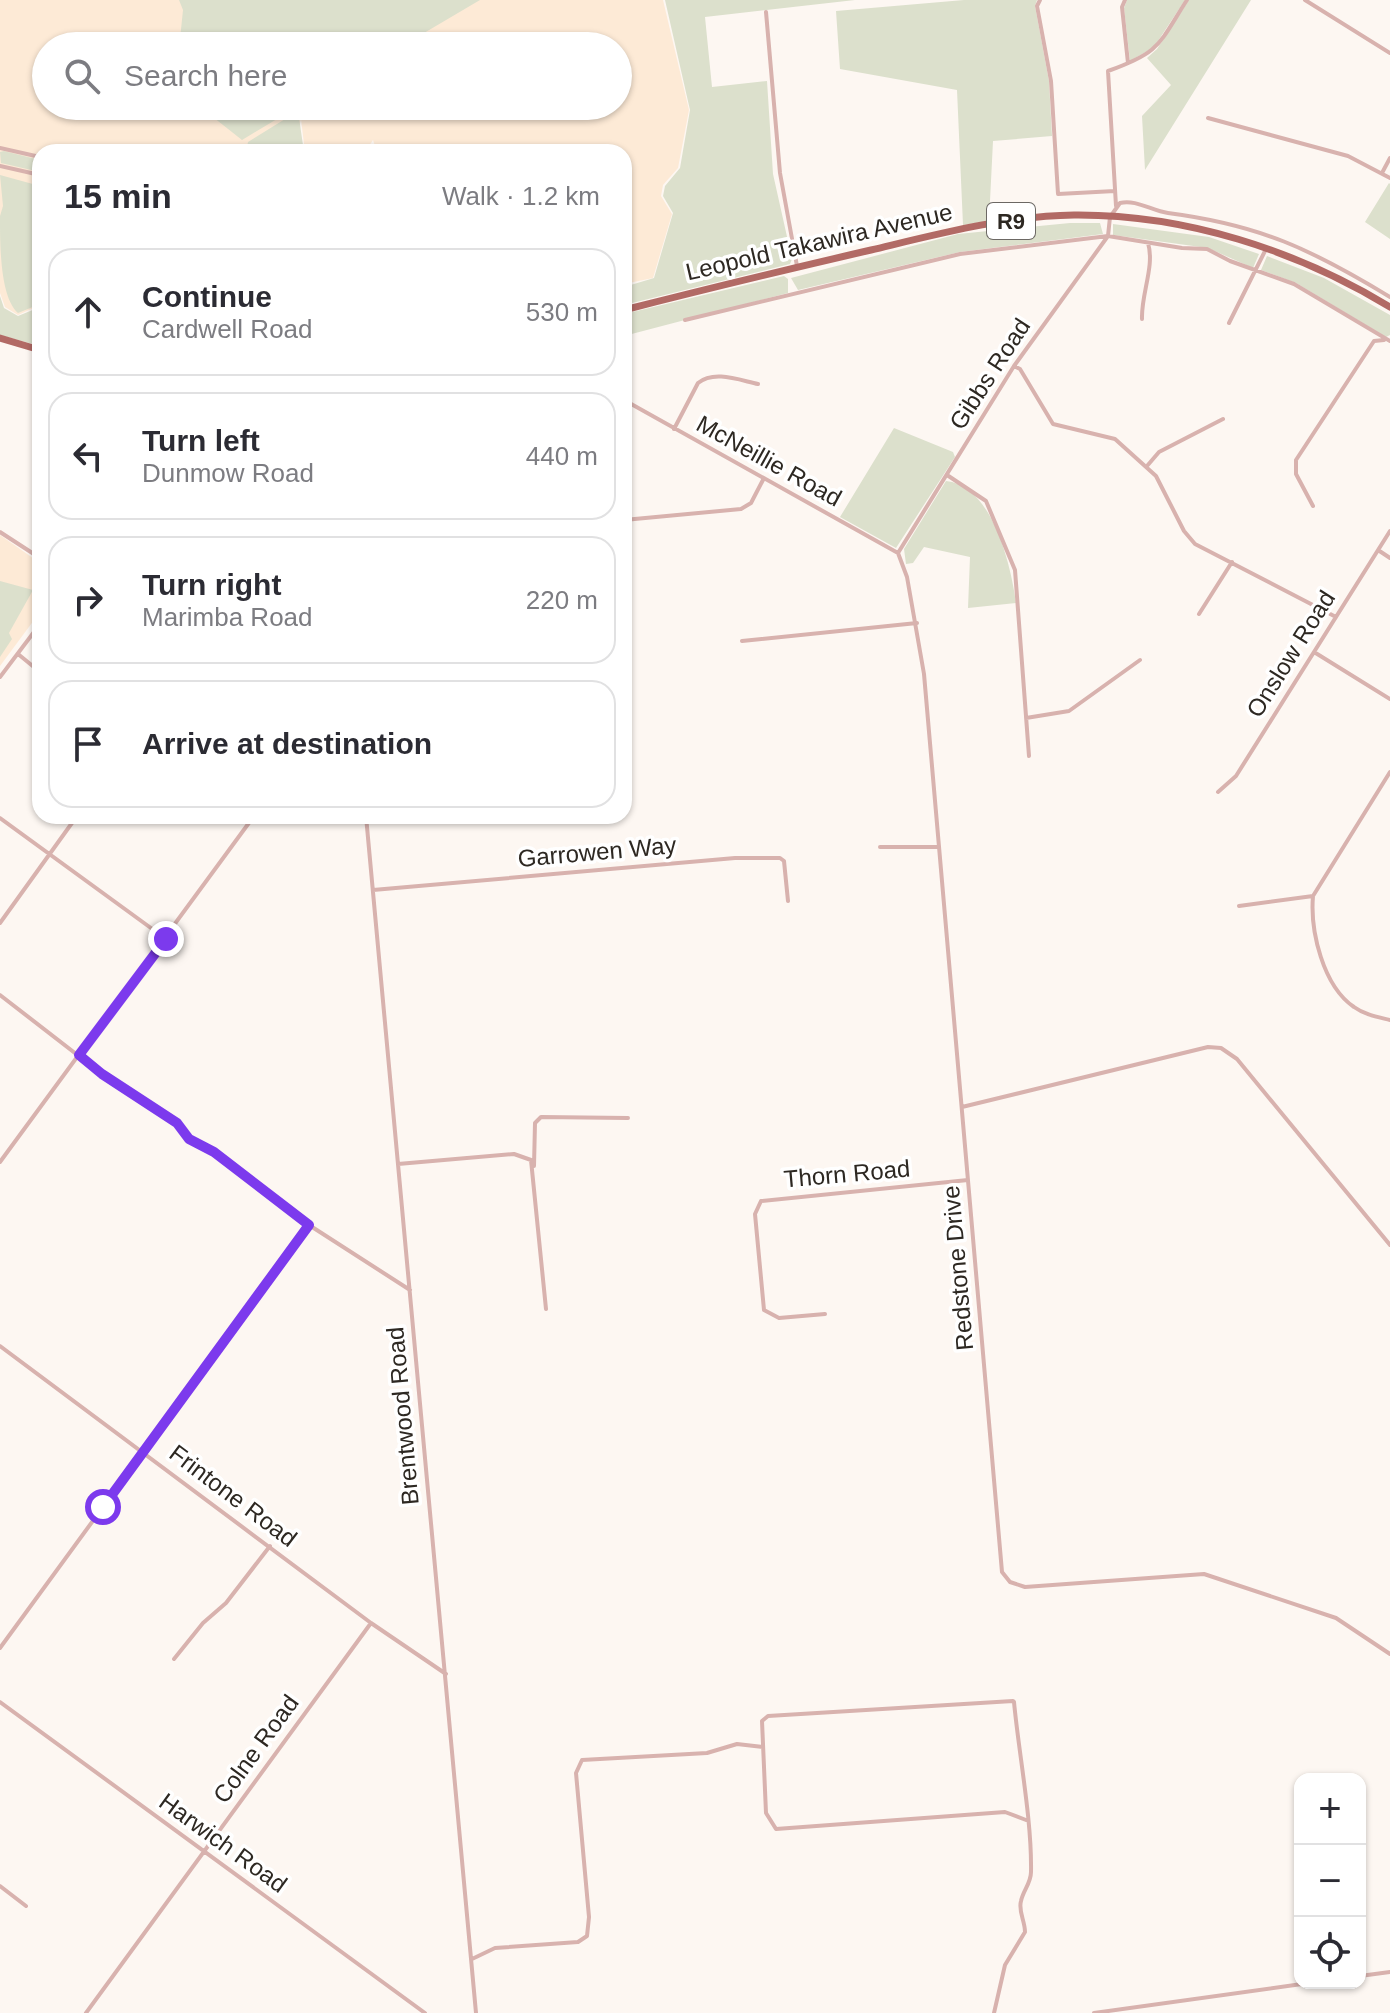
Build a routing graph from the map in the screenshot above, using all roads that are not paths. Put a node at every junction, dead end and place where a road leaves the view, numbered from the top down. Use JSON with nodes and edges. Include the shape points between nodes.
{"nodes":[{"id":1,"x":1040,"y":0,"type":"edge"},
{"id":2,"x":1125,"y":0,"type":"edge"},
{"id":3,"x":1187,"y":0,"type":"edge"},
{"id":4,"x":1305,"y":0,"type":"edge"},
{"id":5,"x":766,"y":12,"type":"dead end"},
{"id":6,"x":1390,"y":53,"type":"edge"},
{"id":7,"x":1128,"y":63,"type":"junction"},
{"id":8,"x":1208,"y":118,"type":"dead end"},
{"id":9,"x":0,"y":148,"type":"edge"},
{"id":10,"x":32,"y":155,"type":"edge"},
{"id":11,"x":1390,"y":158,"type":"edge"},
{"id":12,"x":0,"y":166,"type":"edge"},
{"id":13,"x":32,"y":173,"type":"edge"},
{"id":14,"x":1382,"y":173,"type":"junction"},
{"id":15,"x":1390,"y":178,"type":"edge"},
{"id":16,"x":1115,"y":191,"type":"junction"},
{"id":17,"x":1116,"y":208,"type":"junction"},
{"id":18,"x":1110,"y":217,"type":"junction"},
{"id":19,"x":1108,"y":236,"type":"junction"},
{"id":20,"x":1148,"y":243,"type":"junction"},
{"id":21,"x":1266,"y":249,"type":"junction"},
{"id":22,"x":797,"y":266,"type":"junction"},
{"id":23,"x":1256,"y":270,"type":"junction"},
{"id":24,"x":1390,"y":297,"type":"edge"},
{"id":25,"x":1390,"y":307,"type":"edge"},
{"id":26,"x":632,"y":308,"type":"edge"},
{"id":27,"x":1142,"y":319,"type":"dead end"},
{"id":28,"x":685,"y":320,"type":"dead end"},
{"id":29,"x":1229,"y":323,"type":"dead end"},
{"id":30,"x":0,"y":338,"type":"edge"},
{"id":31,"x":1389,"y":340,"type":"edge"},
{"id":32,"x":32,"y":348,"type":"edge"},
{"id":33,"x":1014,"y":366,"type":"junction"},
{"id":34,"x":758,"y":384,"type":"dead end"},
{"id":35,"x":632,"y":405,"type":"edge"},
{"id":36,"x":1223,"y":419,"type":"dead end"},
{"id":37,"x":674,"y":429,"type":"junction"},
{"id":38,"x":1147,"y":466,"type":"junction"},
{"id":39,"x":947,"y":475,"type":"junction"},
{"id":40,"x":764,"y":478,"type":"junction"},
{"id":41,"x":1313,"y":506,"type":"dead end"},
{"id":42,"x":632,"y":519,"type":"edge"},
{"id":43,"x":1390,"y":531,"type":"edge"},
{"id":44,"x":0,"y":532,"type":"edge"},
{"id":45,"x":1378,"y":550,"type":"junction"},
{"id":46,"x":32,"y":553,"type":"edge"},
{"id":47,"x":898,"y":553,"type":"junction"},
{"id":48,"x":1390,"y":558,"type":"edge"},
{"id":49,"x":1232,"y":562,"type":"junction"},
{"id":50,"x":1199,"y":614,"type":"dead end"},
{"id":51,"x":1336,"y":617,"type":"junction"},
{"id":52,"x":917,"y":623,"type":"junction"},
{"id":53,"x":32,"y":635,"type":"edge"},
{"id":54,"x":742,"y":641,"type":"dead end"},
{"id":55,"x":1314,"y":652,"type":"junction"},
{"id":56,"x":18,"y":654,"type":"junction"},
{"id":57,"x":1140,"y":660,"type":"dead end"},
{"id":58,"x":32,"y":665,"type":"edge"},
{"id":59,"x":0,"y":677,"type":"edge"},
{"id":60,"x":1390,"y":699,"type":"edge"},
{"id":61,"x":1026,"y":718,"type":"junction"},
{"id":62,"x":1029,"y":756,"type":"dead end"},
{"id":63,"x":1390,"y":772,"type":"edge"},
{"id":64,"x":1218,"y":792,"type":"dead end"},
{"id":65,"x":0,"y":818,"type":"edge"},
{"id":66,"x":71,"y":824,"type":"edge"},
{"id":67,"x":249,"y":824,"type":"edge"},
{"id":68,"x":367,"y":824,"type":"edge"},
{"id":69,"x":880,"y":847,"type":"dead end"},
{"id":70,"x":938,"y":847,"type":"junction"},
{"id":71,"x":49,"y":854,"type":"junction"},
{"id":72,"x":373,"y":890,"type":"junction"},
{"id":73,"x":1313,"y":896,"type":"junction"},
{"id":74,"x":788,"y":901,"type":"dead end"},
{"id":75,"x":1239,"y":906,"type":"dead end"},
{"id":76,"x":0,"y":923,"type":"edge"},
{"id":77,"x":166,"y":939,"type":"junction"},
{"id":78,"x":0,"y":995,"type":"edge"},
{"id":79,"x":1390,"y":1020,"type":"edge"},
{"id":80,"x":79,"y":1055,"type":"junction"},
{"id":81,"x":962,"y":1107,"type":"junction"},
{"id":82,"x":628,"y":1118,"type":"dead end"},
{"id":83,"x":0,"y":1162,"type":"edge"},
{"id":84,"x":398,"y":1164,"type":"junction"},
{"id":85,"x":534,"y":1168,"type":"junction"},
{"id":86,"x":968,"y":1180,"type":"junction"},
{"id":87,"x":309,"y":1225,"type":"junction"},
{"id":88,"x":1390,"y":1245,"type":"edge"},
{"id":89,"x":410,"y":1290,"type":"junction"},
{"id":90,"x":546,"y":1309,"type":"dead end"},
{"id":91,"x":825,"y":1314,"type":"dead end"},
{"id":92,"x":0,"y":1346,"type":"edge"},
{"id":93,"x":145,"y":1452,"type":"junction"},
{"id":94,"x":270,"y":1546,"type":"junction"},
{"id":95,"x":371,"y":1623,"type":"junction"},
{"id":96,"x":0,"y":1648,"type":"edge"},
{"id":97,"x":1390,"y":1654,"type":"edge"},
{"id":98,"x":174,"y":1659,"type":"dead end"},
{"id":99,"x":446,"y":1674,"type":"junction"},
{"id":100,"x":0,"y":1702,"type":"edge"},
{"id":101,"x":763,"y":1747,"type":"junction"},
{"id":102,"x":1026,"y":1820,"type":"junction"},
{"id":103,"x":203,"y":1851,"type":"junction"},
{"id":104,"x":0,"y":1886,"type":"edge"},
{"id":105,"x":26,"y":1906,"type":"dead end"},
{"id":106,"x":471,"y":1947,"type":"junction"},
{"id":107,"x":484,"y":1950,"type":"junction"},
{"id":108,"x":472,"y":1959,"type":"junction"},
{"id":109,"x":1390,"y":1972,"type":"edge"},
{"id":110,"x":1366,"y":1975,"type":"edge"},
{"id":111,"x":1294,"y":1985,"type":"edge"},
{"id":112,"x":86,"y":2013,"type":"edge"},
{"id":113,"x":425,"y":2013,"type":"edge"},
{"id":114,"x":476,"y":2013,"type":"edge"},
{"id":115,"x":994,"y":2013,"type":"edge"},
{"id":116,"x":1094,"y":2013,"type":"edge"}],
"edges":[{"from":1,"to":16,"type":"street","via":[[1058,194]]},
{"from":2,"to":7,"type":"street"},
{"from":3,"to":7,"type":"street","via":[[1156,48]]},
{"from":4,"to":6,"type":"street"},
{"from":5,"to":22,"type":"street","via":[[780,173]]},
{"from":7,"to":16,"type":"street","via":[[1108,71]]},
{"from":8,"to":14,"type":"street","via":[[1348,156]]},
{"from":9,"to":10,"type":"street"},
{"from":11,"to":14,"type":"street"},
{"from":12,"to":13,"type":"street"},
{"from":14,"to":15,"type":"street"},
{"from":16,"to":17,"type":"street"},
{"from":17,"to":18,"type":"street"},
{"from":17,"to":24,"type":"street","via":[[1132,202],[1271,234]]},
{"from":18,"to":19,"type":"street","name":"Gibbs Road"},
{"from":18,"to":21,"type":"highway","name":"Leopold Takawira Avenue","number":"R9","via":[[1184,226]]},
{"from":18,"to":22,"type":"highway","name":"Leopold Takawira Avenue","number":"R9","via":[[1000,222]]},
{"from":19,"to":20,"type":"street"},
{"from":19,"to":28,"type":"street","via":[[960,254]]},
{"from":19,"to":33,"type":"street","name":"Gibbs Road"},
{"from":20,"to":23,"type":"street","via":[[1207,249]]},
{"from":20,"to":27,"type":"street","via":[[1151,261]]},
{"from":21,"to":23,"type":"street"},
{"from":21,"to":25,"type":"highway","name":"Leopold Takawira Avenue","number":"R9","via":[[1322,270]]},
{"from":22,"to":26,"type":"highway","name":"Leopold Takawira Avenue","number":"R9"},
{"from":23,"to":29,"type":"street"},
{"from":23,"to":31,"type":"street","via":[[1294,284]]},
{"from":30,"to":32,"type":"highway"},
{"from":31,"to":41,"type":"street","via":[[1374,341],[1296,460],[1296,474]]},
{"from":33,"to":38,"type":"street","via":[[1053,424],[1115,439]]},
{"from":33,"to":39,"type":"street","name":"Gibbs Road"},
{"from":34,"to":37,"type":"street","via":[[704,378]]},
{"from":35,"to":37,"type":"street","name":"McNeillie Road"},
{"from":36,"to":38,"type":"street","via":[[1159,452]]},
{"from":37,"to":40,"type":"street","name":"McNeillie Road"},
{"from":38,"to":49,"type":"street","via":[[1189,538]]},
{"from":39,"to":47,"type":"street","name":"Gibbs Road"},
{"from":39,"to":61,"type":"street","via":[[984,499],[1015,570]]},
{"from":40,"to":42,"type":"street","via":[[751,503],[741,509]]},
{"from":40,"to":47,"type":"street","name":"McNeillie Road"},
{"from":43,"to":45,"type":"street","name":"Onslow Road"},
{"from":44,"to":46,"type":"street"},
{"from":45,"to":48,"type":"street"},
{"from":45,"to":51,"type":"street","name":"Onslow Road"},
{"from":47,"to":52,"type":"street","name":"Redstone Drive"},
{"from":49,"to":50,"type":"street"},
{"from":49,"to":51,"type":"street"},
{"from":51,"to":55,"type":"street","name":"Onslow Road"},
{"from":52,"to":54,"type":"street"},
{"from":52,"to":70,"type":"street","name":"Redstone Drive"},
{"from":53,"to":56,"type":"street"},
{"from":55,"to":60,"type":"street"},
{"from":55,"to":64,"type":"street","name":"Onslow Road","via":[[1236,776]]},
{"from":56,"to":58,"type":"street"},
{"from":56,"to":59,"type":"street"},
{"from":57,"to":61,"type":"street","via":[[1069,711]]},
{"from":61,"to":62,"type":"street"},
{"from":63,"to":73,"type":"street"},
{"from":65,"to":71,"type":"street"},
{"from":66,"to":71,"type":"street"},
{"from":67,"to":77,"type":"street"},
{"from":68,"to":72,"type":"street","name":"Brentwood Road"},
{"from":69,"to":70,"type":"street"},
{"from":70,"to":81,"type":"street","name":"Redstone Drive"},
{"from":71,"to":76,"type":"street"},
{"from":71,"to":77,"type":"street"},
{"from":72,"to":74,"type":"street","name":"Garrowen Way","via":[[780,858]]},
{"from":72,"to":84,"type":"street","name":"Brentwood Road"},
{"from":73,"to":75,"type":"street"},
{"from":73,"to":79,"type":"street","via":[[1320,951],[1341,992],[1356,1009]]},
{"from":77,"to":80,"type":"street"},
{"from":78,"to":80,"type":"street"},
{"from":80,"to":83,"type":"street"},
{"from":80,"to":87,"type":"street"},
{"from":81,"to":86,"type":"street","name":"Redstone Drive"},
{"from":81,"to":88,"type":"street","via":[[1221,1048],[1237,1059]]},
{"from":82,"to":85,"type":"street","via":[[541,1117],[535,1123]]},
{"from":84,"to":85,"type":"street","via":[[517,1154],[531,1160]]},
{"from":84,"to":89,"type":"street","name":"Brentwood Road"},
{"from":85,"to":90,"type":"street"},
{"from":86,"to":91,"type":"street","name":"Thorn Road","via":[[761,1201],[755,1214],[764,1310],[779,1318]]},
{"from":86,"to":97,"type":"street","name":"Redstone Drive","via":[[1000,1564],[1006,1578],[1025,1587],[1204,1574],[1336,1618]]},
{"from":87,"to":89,"type":"street"},
{"from":87,"to":93,"type":"street"},
{"from":89,"to":99,"type":"street","name":"Brentwood Road"},
{"from":92,"to":93,"type":"street","name":"Frintone Road"},
{"from":93,"to":94,"type":"street","name":"Frintone Road"},
{"from":93,"to":96,"type":"street"},
{"from":94,"to":95,"type":"street","name":"Frintone Road"},
{"from":94,"to":98,"type":"street"},
{"from":95,"to":99,"type":"street","name":"Frintone Road"},
{"from":95,"to":103,"type":"street","name":"Colne Road"},
{"from":99,"to":106,"type":"street","name":"Brentwood Road"},
{"from":100,"to":103,"type":"street","name":"Harwich Road"},
{"from":101,"to":102,"type":"street","via":[[766,1813],[776,1829],[1005,1812]]},
{"from":101,"to":102,"type":"street","via":[[762,1721],[768,1716],[1012,1700]]},
{"from":101,"to":107,"type":"street","via":[[737,1744],[707,1753],[582,1760],[576,1773],[587,1936],[578,1942]]},
{"from":102,"to":115,"type":"street","via":[[1031,1876],[1020,1904],[1025,1932],[1005,1965]]},
{"from":103,"to":112,"type":"street","name":"Colne Road"},
{"from":103,"to":113,"type":"street","name":"Harwich Road"},
{"from":104,"to":105,"type":"street"},
{"from":106,"to":107,"type":"street"},
{"from":106,"to":108,"type":"street","name":"Brentwood Road"},
{"from":107,"to":108,"type":"street"},
{"from":108,"to":114,"type":"street","name":"Brentwood Road"},
{"from":109,"to":110,"type":"street"},
{"from":111,"to":116,"type":"street"}]}
